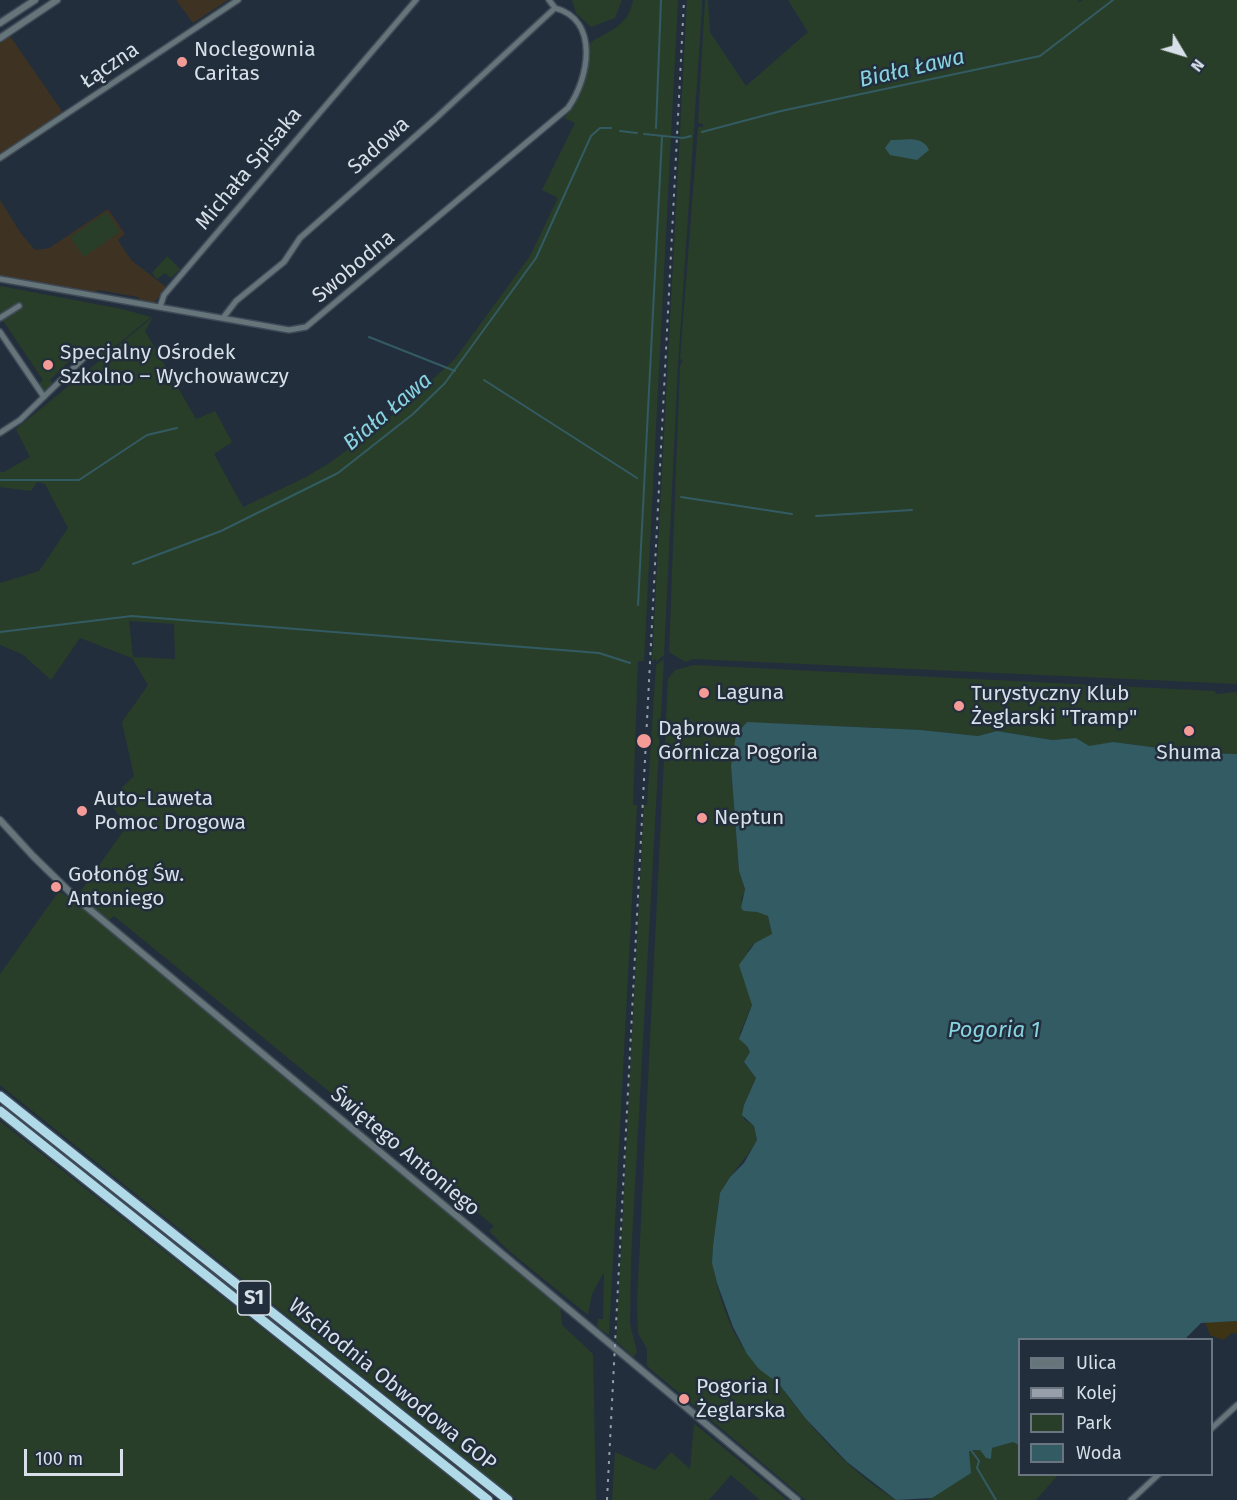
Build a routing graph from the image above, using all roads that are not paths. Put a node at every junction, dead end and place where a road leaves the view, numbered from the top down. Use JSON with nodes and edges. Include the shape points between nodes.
{"nodes":[{"id":1,"x":35,"y":0,"type":"edge"},
{"id":2,"x":57,"y":0,"type":"edge"},
{"id":3,"x":238,"y":0,"type":"edge"},
{"id":4,"x":416,"y":0,"type":"edge"},
{"id":5,"x":549,"y":0,"type":"edge"},
{"id":6,"x":555,"y":8,"type":"junction"},
{"id":7,"x":0,"y":23,"type":"edge"},
{"id":8,"x":0,"y":38,"type":"edge"},
{"id":9,"x":0,"y":158,"type":"edge"},
{"id":10,"x":0,"y":279,"type":"edge"},
{"id":11,"x":19,"y":306,"type":"dead end"},
{"id":12,"x":160,"y":307,"type":"junction"},
{"id":13,"x":0,"y":318,"type":"edge"},
{"id":14,"x":223,"y":318,"type":"junction"},
{"id":15,"x":0,"y":332,"type":"edge"},
{"id":16,"x":90,"y":352,"type":"dead end"},
{"id":17,"x":44,"y":397,"type":"junction"},
{"id":18,"x":0,"y":433,"type":"edge"},
{"id":19,"x":0,"y":820,"type":"edge"},
{"id":20,"x":0,"y":1096,"type":"edge"},
{"id":21,"x":0,"y":1111,"type":"edge"},
{"id":22,"x":1237,"y":1405,"type":"edge"},
{"id":23,"x":1213,"y":1427,"type":"edge"},
{"id":24,"x":1157,"y":1476,"type":"edge"},
{"id":25,"x":488,"y":1500,"type":"edge"},
{"id":26,"x":508,"y":1500,"type":"edge"},
{"id":27,"x":797,"y":1500,"type":"edge"},
{"id":28,"x":1131,"y":1500,"type":"edge"}],
"edges":[{"from":1,"to":7,"type":"street"},
{"from":2,"to":8,"type":"street"},
{"from":3,"to":9,"type":"street","name":"Łączna"},
{"from":4,"to":12,"type":"street","name":"Michała Spisaka","via":[[190,263],[165,294]]},
{"from":5,"to":6,"type":"street"},
{"from":6,"to":14,"type":"street","name":"Sadowa","via":[[300,238],[284,262],[236,301]]},
{"from":6,"to":14,"type":"street","name":"Swobodna","via":[[570,14],[581,25],[586,49],[576,93],[563,113],[308,327],[289,330]]},
{"from":10,"to":12,"type":"street","name":"Swobodna"},
{"from":11,"to":13,"type":"street"},
{"from":12,"to":14,"type":"street","name":"Swobodna"},
{"from":15,"to":17,"type":"street"},
{"from":16,"to":17,"type":"street"},
{"from":17,"to":18,"type":"street"},
{"from":19,"to":27,"type":"street","name":"Świętego Antoniego","via":[[76,898]]},
{"from":20,"to":26,"type":"highway","name":"Wschodnia Obwodowa GOP","number":"S1"},
{"from":21,"to":25,"type":"highway","name":"Wschodnia Obwodowa GOP","number":"S1"},
{"from":22,"to":23,"type":"street"},
{"from":24,"to":28,"type":"street"}]}
